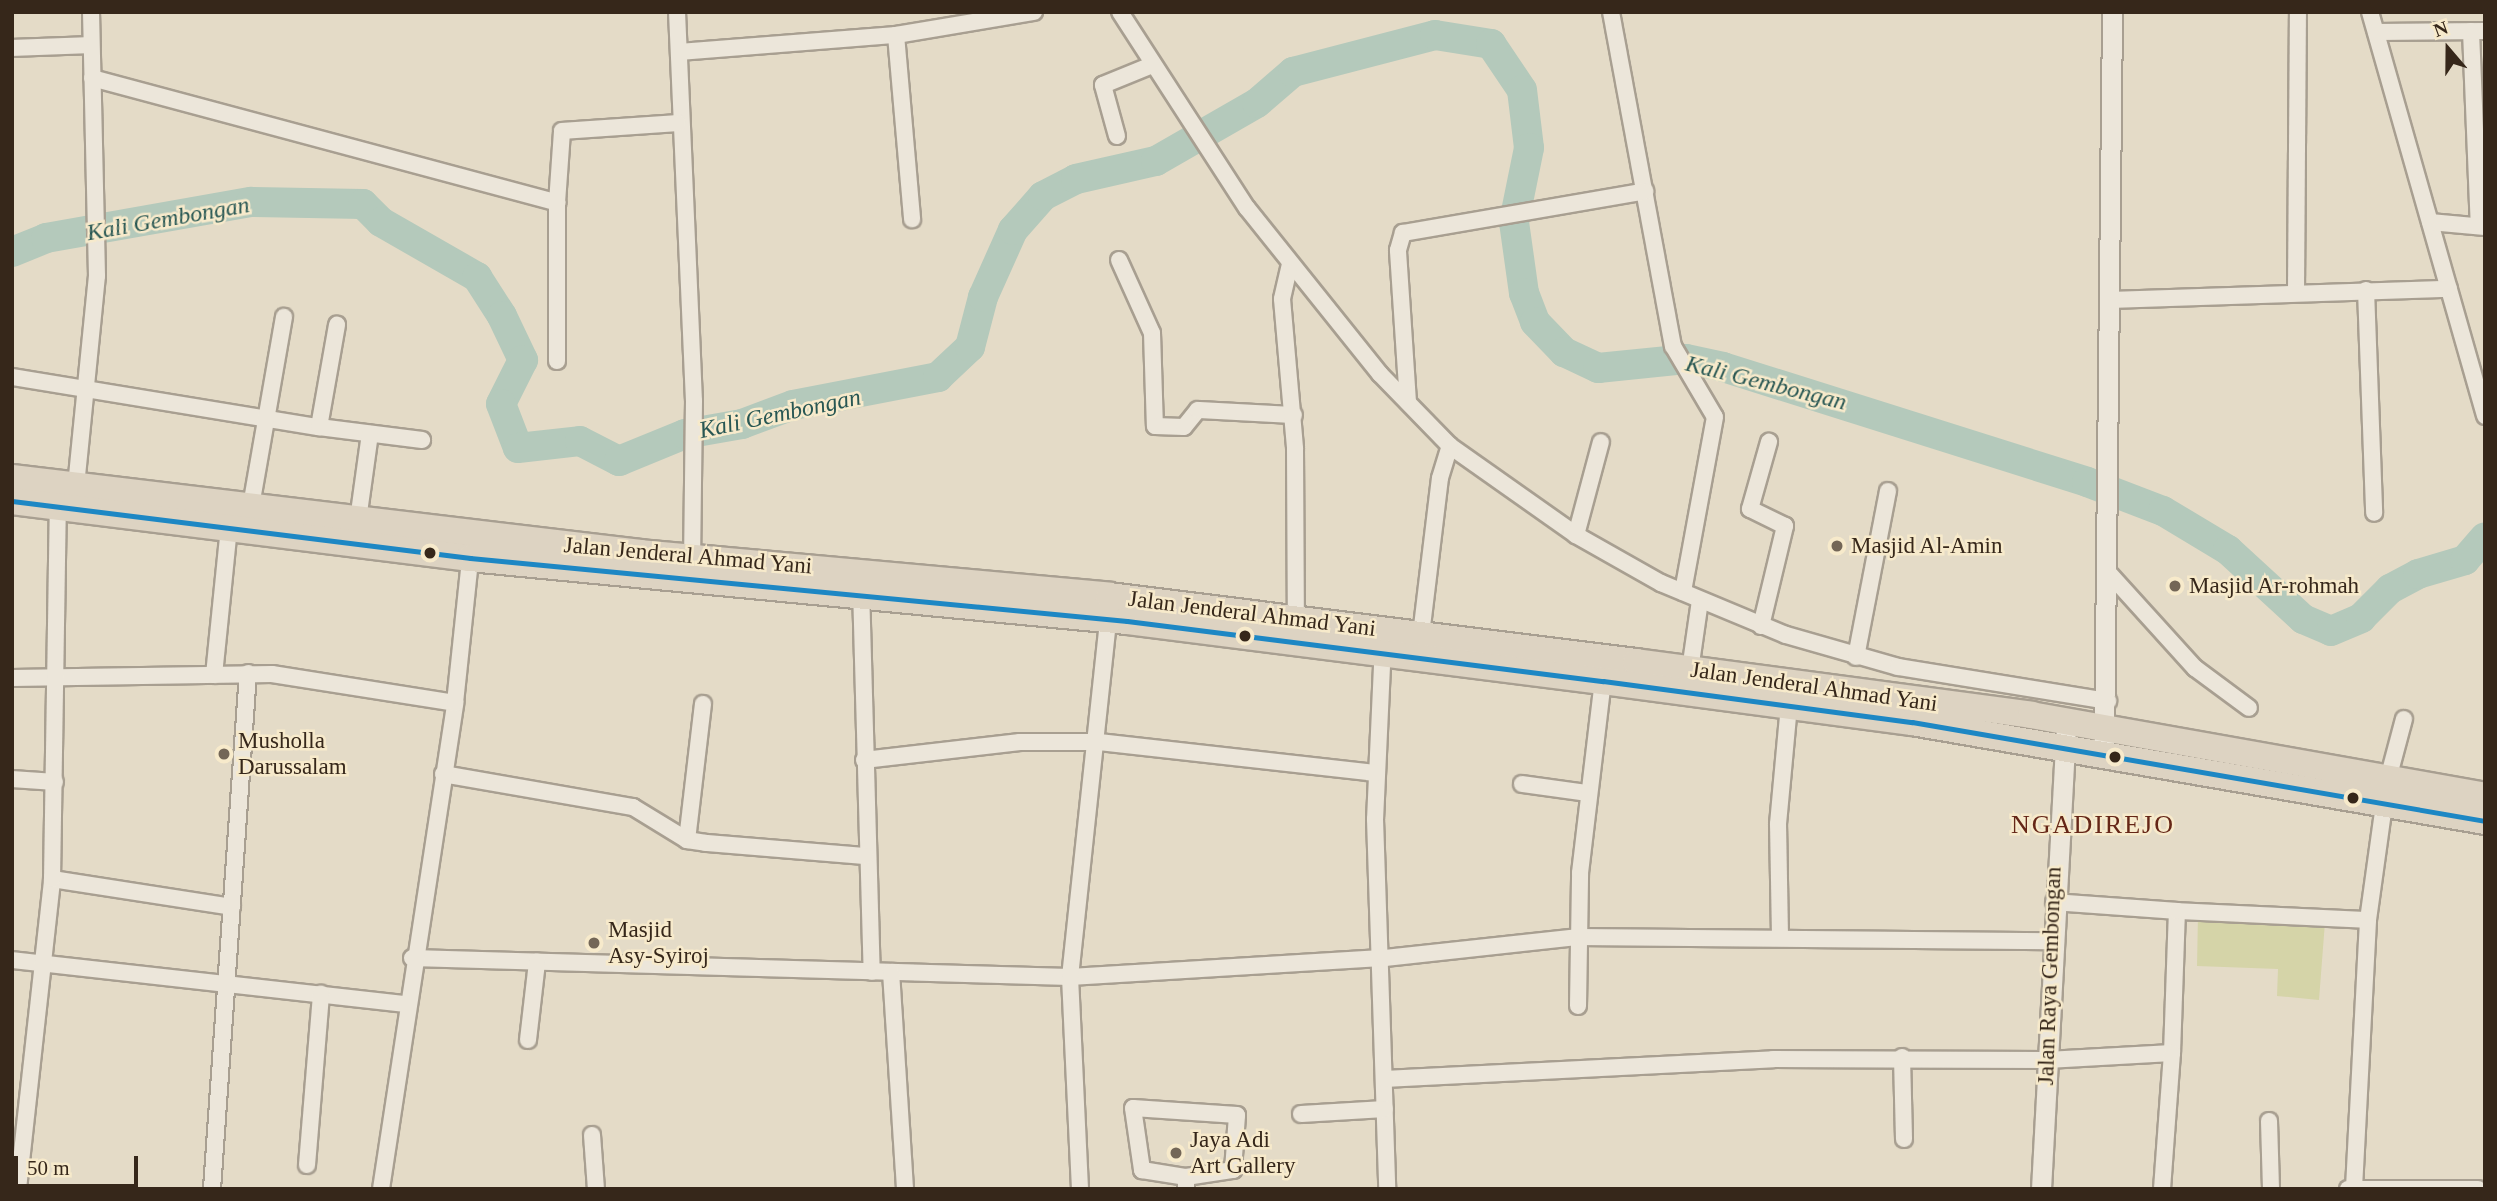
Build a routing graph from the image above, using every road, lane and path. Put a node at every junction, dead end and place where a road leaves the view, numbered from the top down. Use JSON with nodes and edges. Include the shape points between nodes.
{"nodes":[{"id":1,"x":91,"y":12,"type":"edge"},
{"id":2,"x":677,"y":12,"type":"edge"},
{"id":3,"x":1034,"y":12,"type":"edge"},
{"id":4,"x":1120,"y":12,"type":"edge"},
{"id":5,"x":1611,"y":12,"type":"edge"},
{"id":6,"x":2112,"y":12,"type":"edge"},
{"id":7,"x":2298,"y":12,"type":"edge"},
{"id":8,"x":2370,"y":12,"type":"edge"},
{"id":9,"x":2478,"y":31,"type":"edge"},
{"id":10,"x":2376,"y":32,"type":"junction"},
{"id":11,"x":896,"y":35,"type":"junction"},
{"id":12,"x":91,"y":44,"type":"junction"},
{"id":13,"x":12,"y":48,"type":"edge"},
{"id":14,"x":680,"y":52,"type":"junction"},
{"id":15,"x":1152,"y":65,"type":"junction"},
{"id":16,"x":92,"y":78,"type":"junction"},
{"id":17,"x":678,"y":123,"type":"junction"},
{"id":18,"x":1117,"y":136,"type":"dead end"},
{"id":19,"x":1645,"y":191,"type":"junction"},
{"id":20,"x":557,"y":203,"type":"junction"},
{"id":21,"x":912,"y":219,"type":"dead end"},
{"id":22,"x":2430,"y":222,"type":"junction"},
{"id":23,"x":2482,"y":227,"type":"edge"},
{"id":24,"x":1119,"y":260,"type":"dead end"},
{"id":25,"x":1290,"y":264,"type":"junction"},
{"id":26,"x":2449,"y":289,"type":"junction"},
{"id":27,"x":2366,"y":290,"type":"junction"},
{"id":28,"x":2296,"y":292,"type":"junction"},
{"id":29,"x":2110,"y":300,"type":"junction"},
{"id":30,"x":284,"y":317,"type":"dead end"},
{"id":31,"x":337,"y":325,"type":"dead end"},
{"id":32,"x":556,"y":361,"type":"dead end"},
{"id":33,"x":12,"y":377,"type":"edge"},
{"id":34,"x":87,"y":384,"type":"junction"},
{"id":35,"x":1408,"y":402,"type":"junction"},
{"id":36,"x":1294,"y":415,"type":"junction"},
{"id":37,"x":2485,"y":416,"type":"edge"},
{"id":38,"x":266,"y":420,"type":"junction"},
{"id":39,"x":319,"y":427,"type":"junction"},
{"id":40,"x":370,"y":434,"type":"junction"},
{"id":41,"x":422,"y":440,"type":"dead end"},
{"id":42,"x":1601,"y":442,"type":"dead end"},
{"id":43,"x":1769,"y":442,"type":"dead end"},
{"id":44,"x":1450,"y":446,"type":"junction"},
{"id":45,"x":12,"y":478,"type":"edge"},
{"id":46,"x":76,"y":486,"type":"junction"},
{"id":47,"x":1888,"y":491,"type":"dead end"},
{"id":48,"x":12,"y":501,"type":"edge"},
{"id":49,"x":251,"y":506,"type":"junction"},
{"id":50,"x":58,"y":507,"type":"junction"},
{"id":51,"x":2374,"y":513,"type":"dead end"},
{"id":52,"x":358,"y":520,"type":"junction"},
{"id":53,"x":229,"y":528,"type":"junction"},
{"id":54,"x":1576,"y":534,"type":"junction"},
{"id":55,"x":472,"y":546,"type":"junction"},
{"id":56,"x":692,"y":557,"type":"junction"},
{"id":57,"x":2108,"y":571,"type":"junction"},
{"id":58,"x":861,"y":583,"type":"junction"},
{"id":59,"x":1683,"y":592,"type":"junction"},
{"id":60,"x":1700,"y":600,"type":"junction"},
{"id":61,"x":1108,"y":619,"type":"junction"},
{"id":62,"x":1296,"y":619,"type":"junction"},
{"id":63,"x":1761,"y":626,"type":"junction"},
{"id":64,"x":1383,"y":643,"type":"junction"},
{"id":65,"x":1419,"y":647,"type":"junction"},
{"id":66,"x":1856,"y":657,"type":"junction"},
{"id":67,"x":1690,"y":670,"type":"junction"},
{"id":68,"x":248,"y":673,"type":"junction"},
{"id":69,"x":214,"y":675,"type":"junction"},
{"id":70,"x":12,"y":678,"type":"edge"},
{"id":71,"x":55,"y":678,"type":"junction"},
{"id":72,"x":1603,"y":681,"type":"junction"},
{"id":73,"x":2108,"y":701,"type":"junction"},
{"id":74,"x":455,"y":703,"type":"junction"},
{"id":75,"x":703,"y":704,"type":"dead end"},
{"id":76,"x":1789,"y":706,"type":"junction"},
{"id":77,"x":2249,"y":708,"type":"dead end"},
{"id":78,"x":2404,"y":719,"type":"dead end"},
{"id":79,"x":2066,"y":722,"type":"junction"},
{"id":80,"x":2106,"y":729,"type":"junction"},
{"id":81,"x":1099,"y":742,"type":"junction"},
{"id":82,"x":2060,"y":748,"type":"junction"},
{"id":83,"x":2102,"y":757,"type":"junction"},
{"id":84,"x":864,"y":761,"type":"junction"},
{"id":85,"x":1376,"y":773,"type":"junction"},
{"id":86,"x":443,"y":774,"type":"junction"},
{"id":87,"x":12,"y":779,"type":"edge"},
{"id":88,"x":55,"y":782,"type":"junction"},
{"id":89,"x":1522,"y":784,"type":"dead end"},
{"id":90,"x":2386,"y":791,"type":"junction"},
{"id":91,"x":1587,"y":793,"type":"junction"},
{"id":92,"x":2485,"y":796,"type":"edge"},
{"id":93,"x":2485,"y":821,"type":"edge"},
{"id":94,"x":687,"y":839,"type":"junction"},
{"id":95,"x":865,"y":856,"type":"junction"},
{"id":96,"x":52,"y":879,"type":"junction"},
{"id":97,"x":2054,"y":902,"type":"junction"},
{"id":98,"x":232,"y":907,"type":"junction"},
{"id":99,"x":2177,"y":911,"type":"junction"},
{"id":100,"x":2368,"y":920,"type":"junction"},
{"id":101,"x":1577,"y":937,"type":"junction"},
{"id":102,"x":1780,"y":937,"type":"junction"},
{"id":103,"x":2052,"y":941,"type":"junction"},
{"id":104,"x":412,"y":958,"type":"junction"},
{"id":105,"x":1378,"y":959,"type":"junction"},
{"id":106,"x":12,"y":960,"type":"edge"},
{"id":107,"x":45,"y":961,"type":"junction"},
{"id":108,"x":537,"y":962,"type":"junction"},
{"id":109,"x":872,"y":972,"type":"junction"},
{"id":110,"x":891,"y":972,"type":"junction"},
{"id":111,"x":1070,"y":976,"type":"junction"},
{"id":112,"x":224,"y":979,"type":"junction"},
{"id":113,"x":321,"y":994,"type":"junction"},
{"id":114,"x":405,"y":1004,"type":"junction"},
{"id":115,"x":1578,"y":1006,"type":"dead end"},
{"id":116,"x":528,"y":1040,"type":"dead end"},
{"id":117,"x":2172,"y":1053,"type":"junction"},
{"id":118,"x":1902,"y":1057,"type":"junction"},
{"id":119,"x":2047,"y":1060,"type":"junction"},
{"id":120,"x":1384,"y":1079,"type":"junction"},
{"id":121,"x":1385,"y":1110,"type":"junction"},
{"id":122,"x":1301,"y":1114,"type":"dead end"},
{"id":123,"x":2269,"y":1121,"type":"dead end"},
{"id":124,"x":592,"y":1135,"type":"dead end"},
{"id":125,"x":1904,"y":1139,"type":"dead end"},
{"id":126,"x":17,"y":1159,"type":"edge"},
{"id":127,"x":307,"y":1165,"type":"dead end"},
{"id":128,"x":1186,"y":1183,"type":"edge"},
{"id":129,"x":2354,"y":1188,"type":"edge"},
{"id":130,"x":18,"y":1189,"type":"edge"},
{"id":131,"x":212,"y":1189,"type":"edge"},
{"id":132,"x":381,"y":1189,"type":"edge"},
{"id":133,"x":596,"y":1189,"type":"edge"},
{"id":134,"x":905,"y":1189,"type":"edge"},
{"id":135,"x":1080,"y":1189,"type":"edge"},
{"id":136,"x":1387,"y":1189,"type":"edge"},
{"id":137,"x":2041,"y":1189,"type":"edge"},
{"id":138,"x":2162,"y":1189,"type":"edge"},
{"id":139,"x":2271,"y":1189,"type":"edge"},
{"id":140,"x":2348,"y":1189,"type":"edge"},
{"id":141,"x":2478,"y":1189,"type":"edge"}],
"edges":[{"from":1,"to":12,"type":"street"},
{"from":2,"to":14,"type":"street"},
{"from":3,"to":11,"type":"street"},
{"from":4,"to":15,"type":"street"},
{"from":5,"to":19,"type":"street"},
{"from":6,"to":29,"type":"street"},
{"from":7,"to":28,"type":"street"},
{"from":8,"to":10,"type":"street"},
{"from":9,"to":10,"type":"street"},
{"from":9,"to":23,"type":"street"},
{"from":10,"to":22,"type":"street"},
{"from":11,"to":14,"type":"street"},
{"from":11,"to":21,"type":"street"},
{"from":12,"to":13,"type":"street"},
{"from":12,"to":16,"type":"street"},
{"from":14,"to":17,"type":"street"},
{"from":15,"to":18,"type":"street","via":[[1103,85]]},
{"from":15,"to":25,"type":"street"},
{"from":16,"to":20,"type":"street"},
{"from":16,"to":34,"type":"street","via":[[92,207],[97,254]]},
{"from":17,"to":20,"type":"street","via":[[562,131]]},
{"from":17,"to":56,"type":"street","via":[[694,401]]},
{"from":19,"to":35,"type":"street","via":[[1409,229],[1399,240]]},
{"from":19,"to":59,"type":"street","via":[[1673,346],[1680,367],[1710,403],[1716,434]]},
{"from":20,"to":32,"type":"street"},
{"from":22,"to":23,"type":"street"},
{"from":22,"to":26,"type":"street"},
{"from":24,"to":36,"type":"street","via":[[1152,333],[1155,426],[1184,427],[1198,410]]},
{"from":25,"to":35,"type":"street"},
{"from":25,"to":36,"type":"street","via":[[1282,299]]},
{"from":26,"to":27,"type":"street"},
{"from":26,"to":37,"type":"street"},
{"from":27,"to":28,"type":"street"},
{"from":27,"to":51,"type":"street"},
{"from":28,"to":29,"type":"street"},
{"from":29,"to":57,"type":"street"},
{"from":30,"to":38,"type":"street"},
{"from":31,"to":39,"type":"street"},
{"from":33,"to":34,"type":"street"},
{"from":34,"to":38,"type":"street"},
{"from":34,"to":46,"type":"street"},
{"from":35,"to":44,"type":"street"},
{"from":36,"to":62,"type":"street"},
{"from":38,"to":39,"type":"street"},
{"from":38,"to":49,"type":"street"},
{"from":39,"to":40,"type":"street"},
{"from":40,"to":41,"type":"street"},
{"from":40,"to":52,"type":"street"},
{"from":42,"to":54,"type":"street"},
{"from":43,"to":63,"type":"street","via":[[1750,509],[1785,526]]},
{"from":44,"to":54,"type":"street"},
{"from":44,"to":65,"type":"street","via":[[1440,478]]},
{"from":45,"to":46,"type":"highway","name":"Jalan Jenderal Ahmad Yani"},
{"from":46,"to":49,"type":"highway","name":"Jalan Jenderal Ahmad Yani"},
{"from":47,"to":66,"type":"street"},
{"from":48,"to":50,"type":"highway","name":"Jalan Jenderal Ahmad Yani"},
{"from":49,"to":52,"type":"highway","name":"Jalan Jenderal Ahmad Yani"},
{"from":50,"to":53,"type":"highway","name":"Jalan Jenderal Ahmad Yani"},
{"from":50,"to":71,"type":"street"},
{"from":52,"to":55,"type":"highway","name":"Jalan Jenderal Ahmad Yani"},
{"from":53,"to":55,"type":"highway","name":"Jalan Jenderal Ahmad Yani"},
{"from":53,"to":69,"type":"street"},
{"from":54,"to":59,"type":"street"},
{"from":55,"to":56,"type":"highway","name":"Jalan Jenderal Ahmad Yani"},
{"from":55,"to":58,"type":"highway","name":"Jalan Jenderal Ahmad Yani"},
{"from":55,"to":74,"type":"street"},
{"from":56,"to":58,"type":"highway","name":"Jalan Jenderal Ahmad Yani"},
{"from":57,"to":73,"type":"street"},
{"from":57,"to":77,"type":"street","via":[[2202,675]]},
{"from":58,"to":61,"type":"highway","name":"Jalan Jenderal Ahmad Yani"},
{"from":58,"to":62,"type":"highway","name":"Jalan Jenderal Ahmad Yani"},
{"from":58,"to":84,"type":"street"},
{"from":59,"to":60,"type":"street"},
{"from":60,"to":63,"type":"street"},
{"from":60,"to":67,"type":"street"},
{"from":61,"to":64,"type":"highway","name":"Jalan Jenderal Ahmad Yani"},
{"from":61,"to":81,"type":"street"},
{"from":62,"to":64,"type":"highway","name":"Jalan Jenderal Ahmad Yani"},
{"from":63,"to":66,"type":"street"},
{"from":64,"to":65,"type":"highway","name":"Jalan Jenderal Ahmad Yani"},
{"from":64,"to":85,"type":"street"},
{"from":65,"to":67,"type":"highway","name":"Jalan Jenderal Ahmad Yani"},
{"from":65,"to":72,"type":"highway","name":"Jalan Jenderal Ahmad Yani"},
{"from":66,"to":73,"type":"street"},
{"from":67,"to":79,"type":"highway","name":"Jalan Jenderal Ahmad Yani"},
{"from":68,"to":69,"type":"street"},
{"from":68,"to":74,"type":"street","via":[[304,676]]},
{"from":68,"to":98,"type":"street"},
{"from":69,"to":71,"type":"street"},
{"from":70,"to":71,"type":"street"},
{"from":71,"to":88,"type":"street"},
{"from":72,"to":76,"type":"highway","name":"Jalan Jenderal Ahmad Yani"},
{"from":72,"to":91,"type":"street"},
{"from":73,"to":80,"type":"street"},
{"from":74,"to":86,"type":"street"},
{"from":75,"to":94,"type":"street"},
{"from":76,"to":82,"type":"highway","name":"Jalan Jenderal Ahmad Yani"},
{"from":76,"to":102,"type":"street","via":[[1778,824]]},
{"from":78,"to":90,"type":"street"},
{"from":79,"to":80,"type":"highway","name":"Jalan Jenderal Ahmad Yani"},
{"from":79,"to":82,"type":"street","name":"Jalan Raya Gembongan"},
{"from":80,"to":83,"type":"street"},
{"from":80,"to":90,"type":"highway","name":"Jalan Jenderal Ahmad Yani"},
{"from":81,"to":84,"type":"street","via":[[1020,743]]},
{"from":81,"to":85,"type":"street"},
{"from":81,"to":111,"type":"street"},
{"from":82,"to":83,"type":"highway","name":"Jalan Jenderal Ahmad Yani"},
{"from":82,"to":97,"type":"street","name":"Jalan Raya Gembongan"},
{"from":83,"to":90,"type":"highway","name":"Jalan Jenderal Ahmad Yani"},
{"from":84,"to":95,"type":"street"},
{"from":85,"to":105,"type":"street"},
{"from":86,"to":94,"type":"street","via":[[633,807]]},
{"from":86,"to":104,"type":"street"},
{"from":87,"to":88,"type":"street"},
{"from":88,"to":96,"type":"street"},
{"from":89,"to":91,"type":"street"},
{"from":90,"to":92,"type":"highway","name":"Jalan Jenderal Ahmad Yani"},
{"from":90,"to":93,"type":"highway","name":"Jalan Jenderal Ahmad Yani"},
{"from":90,"to":100,"type":"street"},
{"from":91,"to":101,"type":"street"},
{"from":94,"to":95,"type":"street"},
{"from":95,"to":109,"type":"street"},
{"from":96,"to":98,"type":"street"},
{"from":96,"to":107,"type":"street"},
{"from":97,"to":99,"type":"street"},
{"from":97,"to":103,"type":"street","name":"Jalan Raya Gembongan"},
{"from":98,"to":112,"type":"street"},
{"from":99,"to":100,"type":"street"},
{"from":99,"to":117,"type":"street"},
{"from":100,"to":129,"type":"street"},
{"from":101,"to":102,"type":"street"},
{"from":101,"to":105,"type":"street"},
{"from":101,"to":115,"type":"street"},
{"from":102,"to":103,"type":"street"},
{"from":103,"to":119,"type":"street","name":"Jalan Raya Gembongan"},
{"from":104,"to":108,"type":"street"},
{"from":104,"to":114,"type":"street"},
{"from":105,"to":111,"type":"street"},
{"from":105,"to":120,"type":"street"},
{"from":106,"to":107,"type":"street"},
{"from":107,"to":112,"type":"street"},
{"from":107,"to":126,"type":"street"},
{"from":108,"to":109,"type":"street"},
{"from":108,"to":116,"type":"street"},
{"from":109,"to":110,"type":"street"},
{"from":110,"to":111,"type":"street"},
{"from":110,"to":134,"type":"street"},
{"from":111,"to":135,"type":"street"},
{"from":112,"to":113,"type":"street"},
{"from":112,"to":131,"type":"street"},
{"from":113,"to":114,"type":"street"},
{"from":113,"to":127,"type":"street"},
{"from":114,"to":132,"type":"street"},
{"from":117,"to":119,"type":"street"},
{"from":117,"to":138,"type":"street"},
{"from":118,"to":119,"type":"street"},
{"from":118,"to":120,"type":"street"},
{"from":118,"to":125,"type":"street"},
{"from":119,"to":137,"type":"street","name":"Jalan Raya Gembongan"},
{"from":120,"to":121,"type":"street"},
{"from":121,"to":122,"type":"street"},
{"from":121,"to":136,"type":"street"},
{"from":123,"to":139,"type":"street"},
{"from":124,"to":133,"type":"street"},
{"from":126,"to":130,"type":"street"},
{"from":128,"to":128,"type":"street","via":[[1233,1170],[1237,1115],[1133,1108],[1142,1170]]},
{"from":129,"to":140,"type":"street"},
{"from":129,"to":141,"type":"street"}]}
